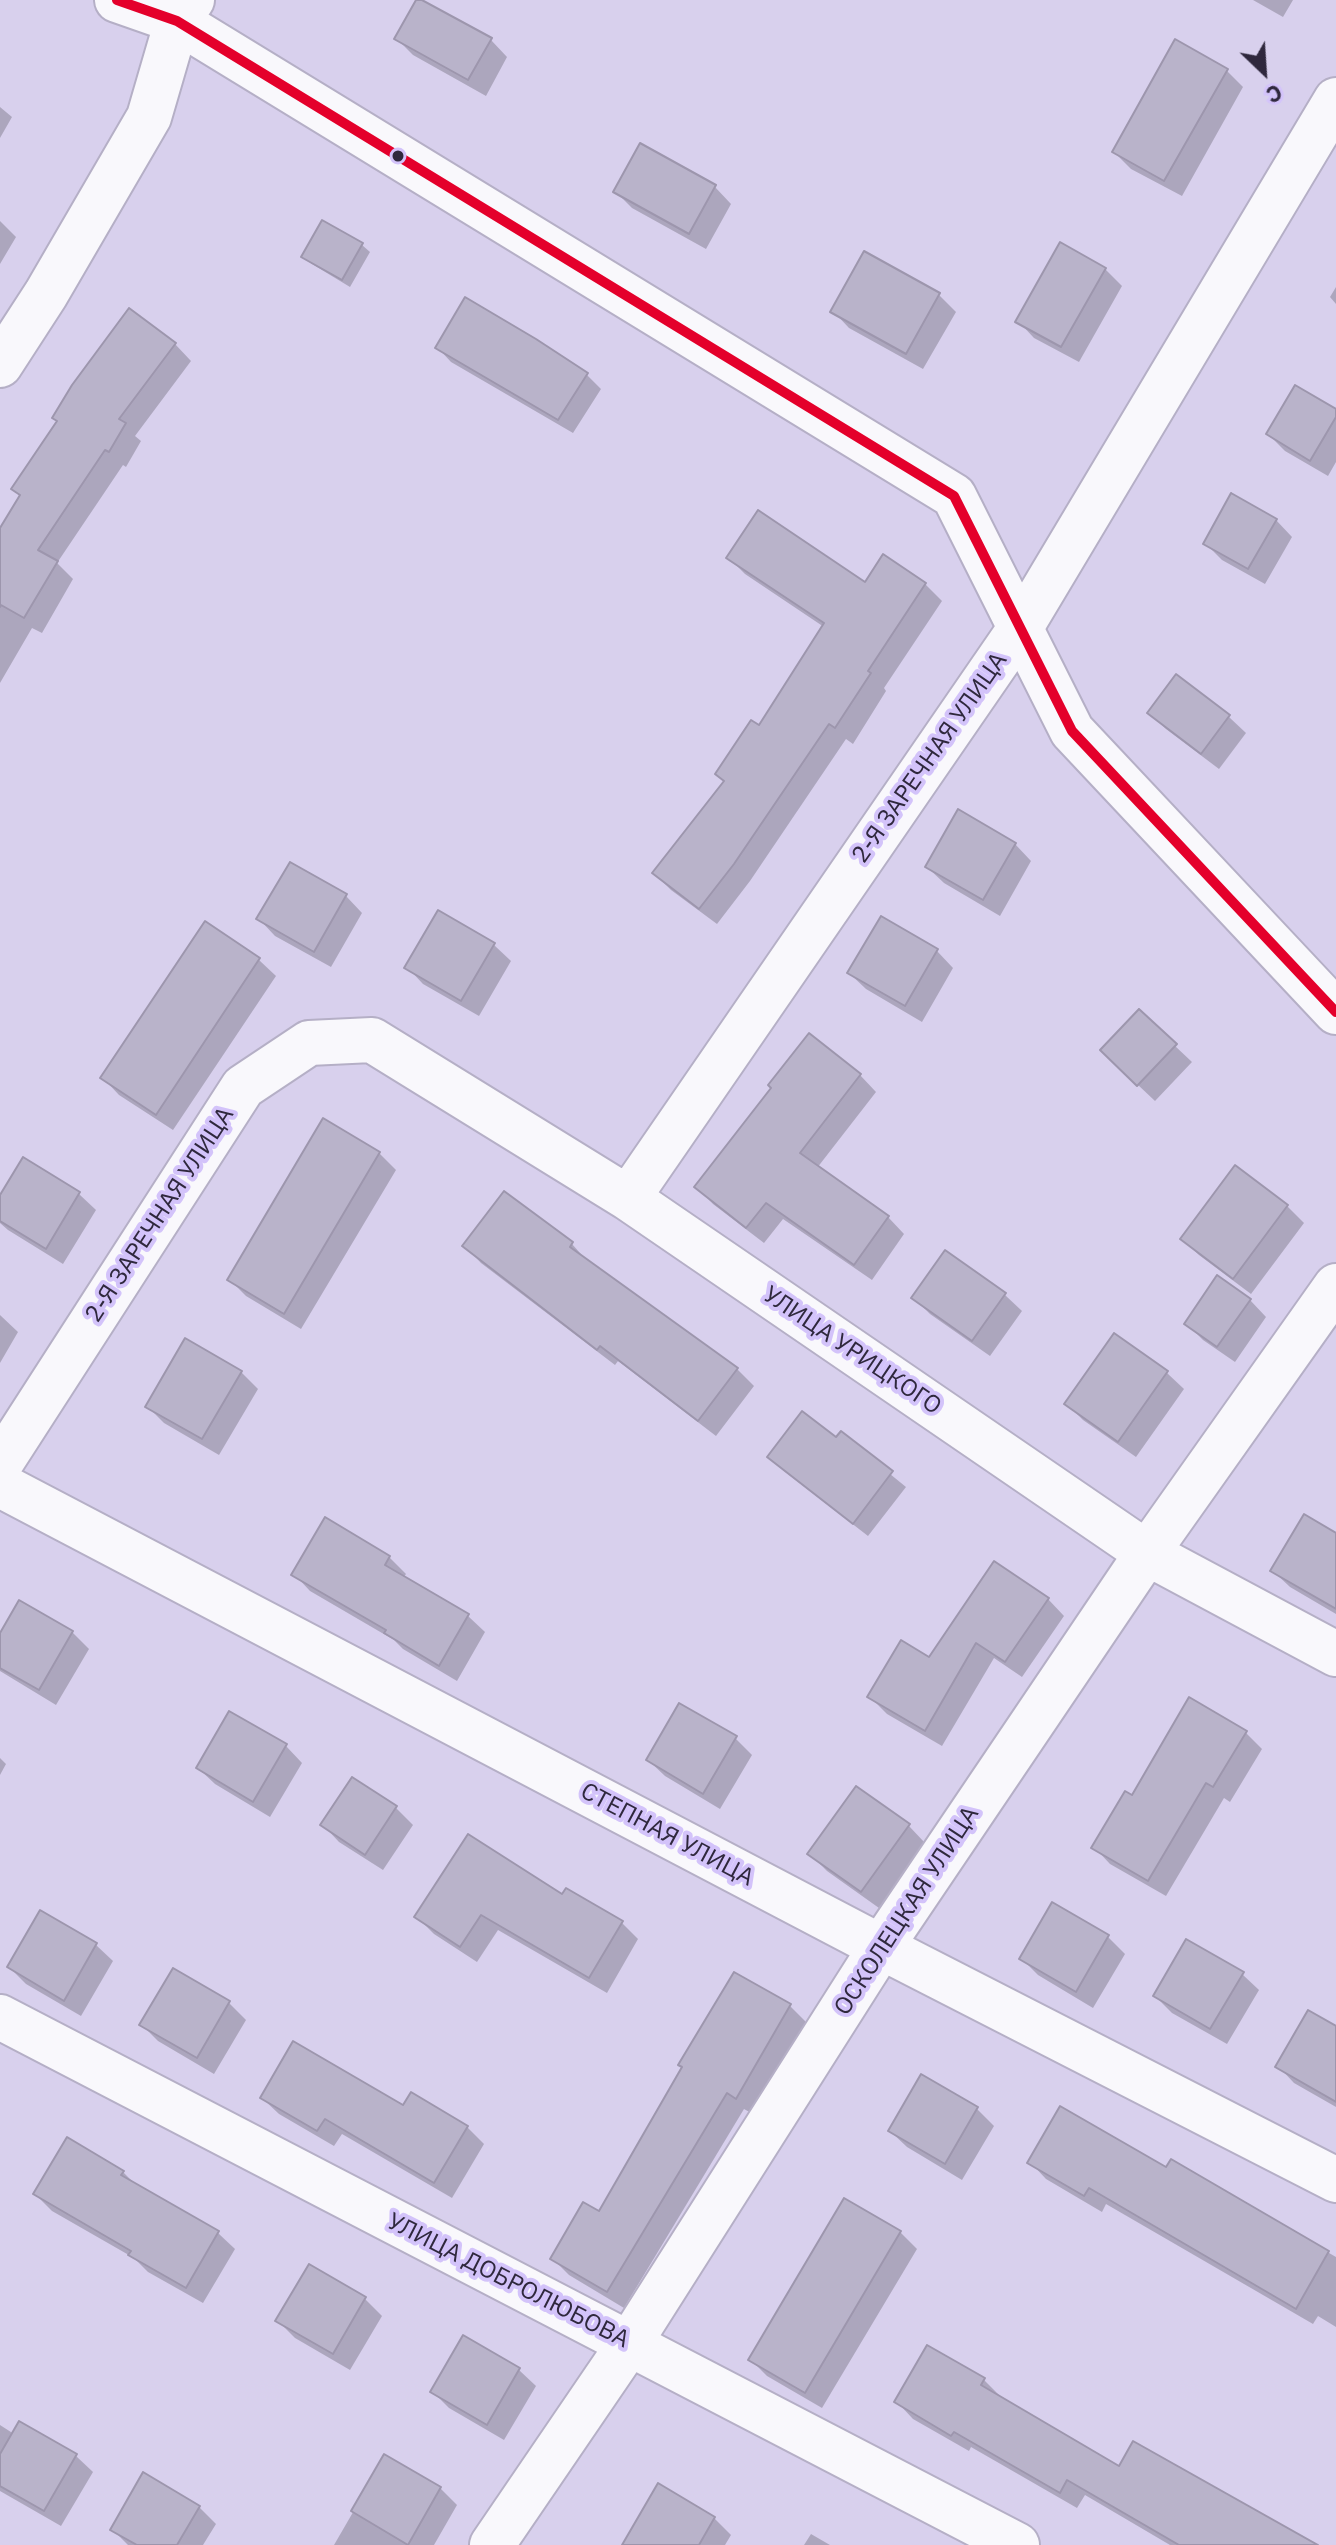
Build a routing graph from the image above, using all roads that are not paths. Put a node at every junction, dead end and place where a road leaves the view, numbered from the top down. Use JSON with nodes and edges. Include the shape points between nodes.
{"nodes":[{"id":1,"x":117,"y":0,"type":"edge"},
{"id":2,"x":185,"y":10,"type":"edge"},
{"id":3,"x":1336,"y":100,"type":"edge"},
{"id":4,"x":0,"y":365,"type":"edge"},
{"id":5,"x":1021,"y":627,"type":"junction"},
{"id":6,"x":1336,"y":1012,"type":"edge"},
{"id":7,"x":372,"y":1040,"type":"joint"},
{"id":8,"x":628,"y":1198,"type":"junction"},
{"id":9,"x":1336,"y":1286,"type":"edge"},
{"id":10,"x":0,"y":1464,"type":"edge"},
{"id":11,"x":0,"y":1485,"type":"edge"},
{"id":12,"x":1147,"y":1553,"type":"junction"},
{"id":13,"x":1336,"y":1654,"type":"edge"},
{"id":14,"x":881,"y":1947,"type":"junction"},
{"id":15,"x":0,"y":2017,"type":"edge"},
{"id":16,"x":1336,"y":2180,"type":"edge"},
{"id":17,"x":629,"y":2344,"type":"junction"},
{"id":18,"x":492,"y":2545,"type":"edge"},
{"id":19,"x":1017,"y":2545,"type":"edge"}],
"edges":[{"from":1,"to":2,"type":"street"},
{"from":2,"to":4,"type":"street","via":[[149,117]]},
{"from":2,"to":5,"type":"street","via":[[954,496]]},
{"from":3,"to":5,"type":"street","name":"2-Я ЗАРЕЧНАЯ УЛИЦА"},
{"from":5,"to":6,"type":"street","via":[[1072,731]]},
{"from":5,"to":8,"type":"street","name":"2-Я ЗАРЕЧНАЯ УЛИЦА"},
{"from":7,"to":8,"type":"street","name":"УЛИЦА УРИЦКОГО"},
{"from":7,"to":10,"type":"street","name":"2-Я ЗАРЕЧНАЯ УЛИЦА","via":[[309,1043],[243,1087]]},
{"from":8,"to":12,"type":"street","name":"УЛИЦА УРИЦКОГО"},
{"from":9,"to":12,"type":"street","name":"ОСКОЛЕЦКАЯ УЛИЦА"},
{"from":11,"to":14,"type":"street","name":"СТЕПНАЯ УЛИЦА"},
{"from":12,"to":13,"type":"street","name":"УЛИЦА УРИЦКОГО"},
{"from":12,"to":14,"type":"street","name":"ОСКОЛЕЦКАЯ УЛИЦА"},
{"from":14,"to":16,"type":"street","name":"СТЕПНАЯ УЛИЦА"},
{"from":14,"to":17,"type":"street","name":"ОСКОЛЕЦКАЯ УЛИЦА"},
{"from":15,"to":17,"type":"street","name":"УЛИЦА ДОБРОЛЮБОВА"},
{"from":17,"to":18,"type":"street","name":"ОСКОЛЕЦКАЯ УЛИЦА"},
{"from":17,"to":19,"type":"street","name":"УЛИЦА ДОБРОЛЮБОВА"}]}
